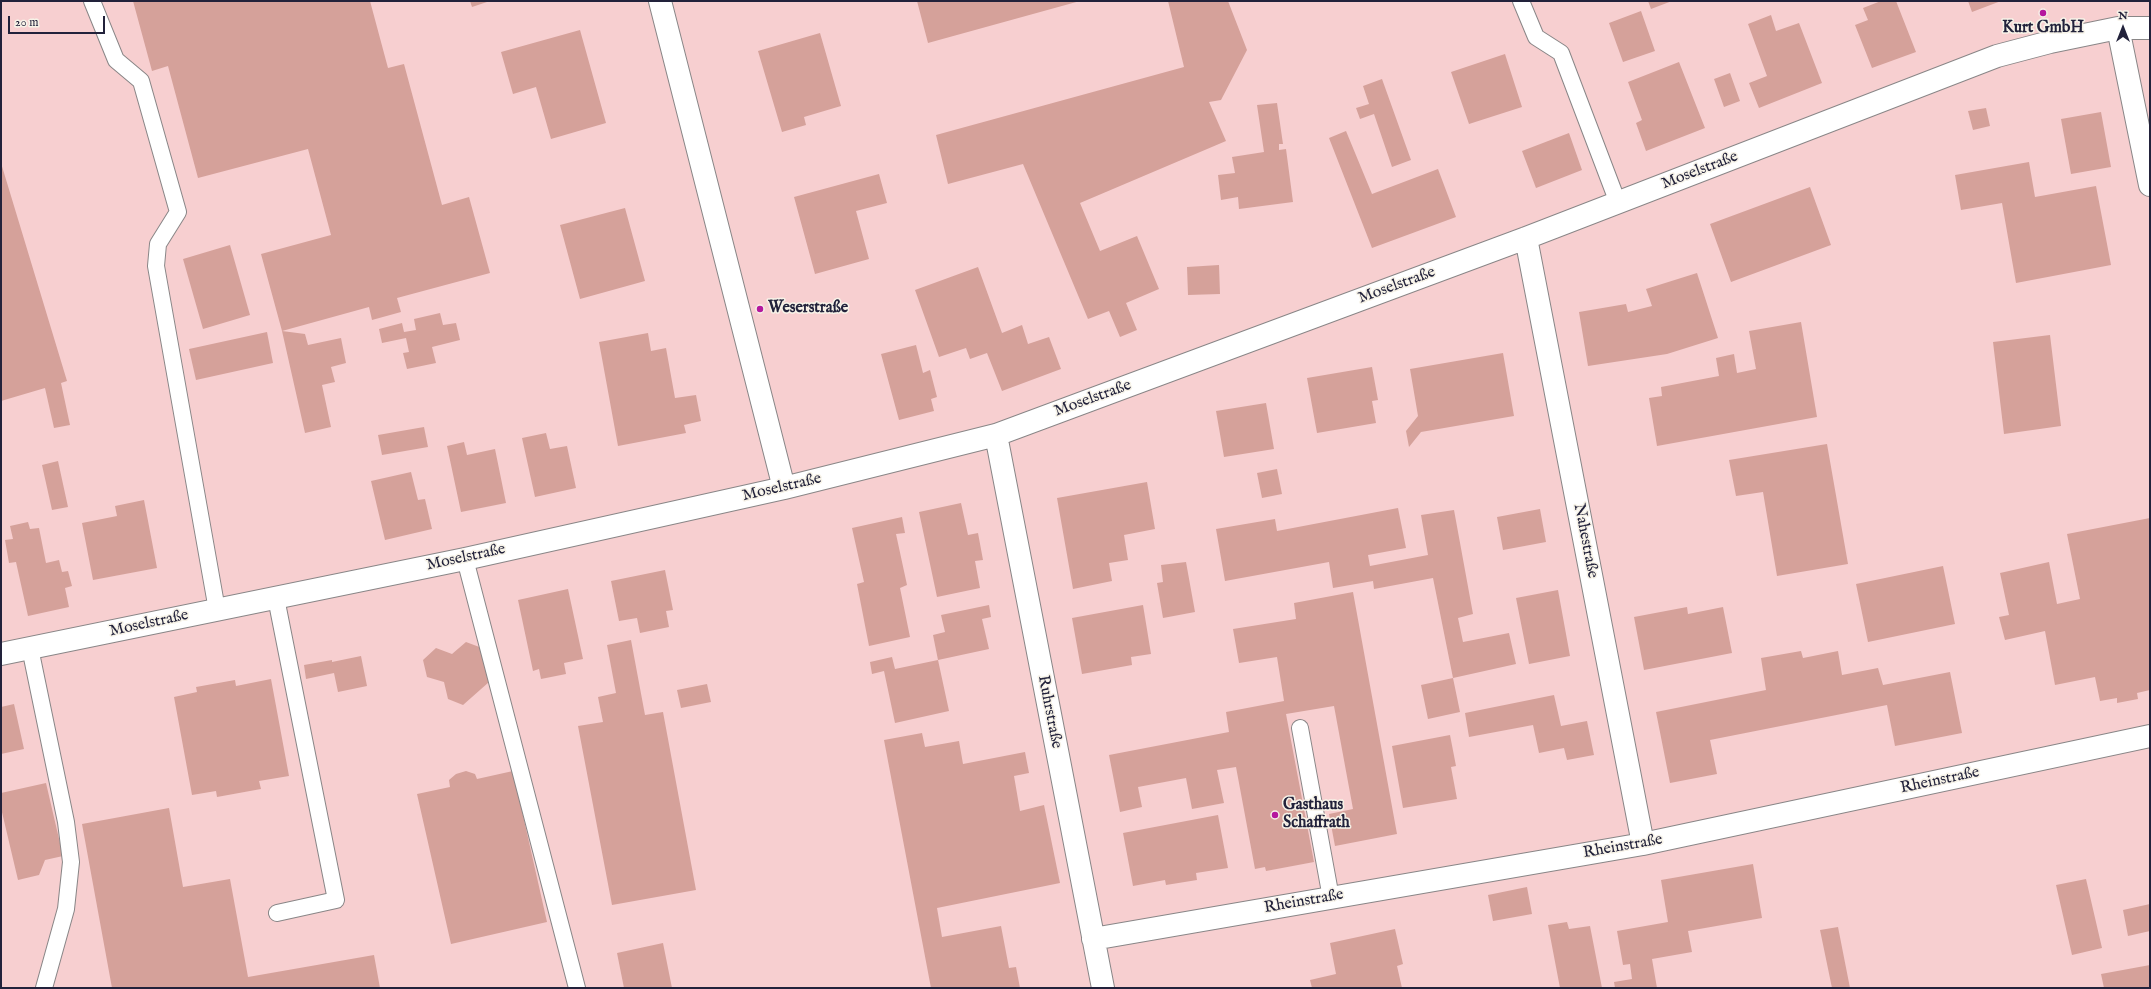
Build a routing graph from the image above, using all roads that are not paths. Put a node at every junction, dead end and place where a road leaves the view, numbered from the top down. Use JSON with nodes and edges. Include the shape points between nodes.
{"nodes":[{"id":1,"x":92,"y":1,"type":"edge"},
{"id":2,"x":660,"y":1,"type":"edge"},
{"id":3,"x":1521,"y":1,"type":"edge"},
{"id":4,"x":2118,"y":28,"type":"junction"},
{"id":5,"x":2150,"y":28,"type":"edge"},
{"id":6,"x":2150,"y":185,"type":"edge"},
{"id":7,"x":1618,"y":203,"type":"junction"},
{"id":8,"x":1526,"y":238,"type":"junction"},
{"id":9,"x":996,"y":435,"type":"junction"},
{"id":10,"x":784,"y":488,"type":"junction"},
{"id":11,"x":465,"y":558,"type":"junction"},
{"id":12,"x":276,"y":598,"type":"junction"},
{"id":13,"x":217,"y":610,"type":"junction"},
{"id":14,"x":30,"y":648,"type":"junction"},
{"id":15,"x":1,"y":654,"type":"edge"},
{"id":16,"x":1300,"y":728,"type":"dead end"},
{"id":17,"x":2150,"y":736,"type":"edge"},
{"id":18,"x":1643,"y":844,"type":"junction"},
{"id":19,"x":1331,"y":898,"type":"junction"},
{"id":20,"x":277,"y":913,"type":"dead end"},
{"id":21,"x":1093,"y":939,"type":"junction"},
{"id":22,"x":44,"y":988,"type":"edge"},
{"id":23,"x":577,"y":988,"type":"edge"},
{"id":24,"x":1103,"y":988,"type":"edge"}],
"edges":[{"from":1,"to":13,"type":"lane","via":[[116,60],[141,81],[178,212],[158,244],[156,266]]},
{"from":2,"to":10,"type":"street"},
{"from":3,"to":7,"type":"lane","via":[[1536,37],[1561,53]]},
{"from":4,"to":5,"type":"street","name":"Moselstraße"},
{"from":4,"to":6,"type":"street"},
{"from":4,"to":7,"type":"street","name":"Moselstraße","via":[[1997,56]]},
{"from":7,"to":8,"type":"street","name":"Moselstraße"},
{"from":8,"to":9,"type":"street","name":"Moselstraße"},
{"from":8,"to":18,"type":"street","name":"Nahestraße"},
{"from":9,"to":10,"type":"street","name":"Moselstraße"},
{"from":9,"to":21,"type":"street","name":"Ruhrstraße"},
{"from":10,"to":11,"type":"street","name":"Moselstraße"},
{"from":11,"to":12,"type":"street","name":"Moselstraße"},
{"from":11,"to":23,"type":"lane"},
{"from":12,"to":13,"type":"street","name":"Moselstraße"},
{"from":12,"to":20,"type":"lane","via":[[336,900]]},
{"from":13,"to":14,"type":"street","name":"Moselstraße"},
{"from":14,"to":15,"type":"street","name":"Moselstraße"},
{"from":14,"to":22,"type":"lane","via":[[66,822],[70,862],[66,909]]},
{"from":16,"to":19,"type":"lane"},
{"from":17,"to":18,"type":"street","name":"Rheinstraße"},
{"from":18,"to":19,"type":"street","name":"Rheinstraße"},
{"from":19,"to":21,"type":"street","name":"Rheinstraße"},
{"from":21,"to":24,"type":"street","name":"Ruhrstraße"}]}
